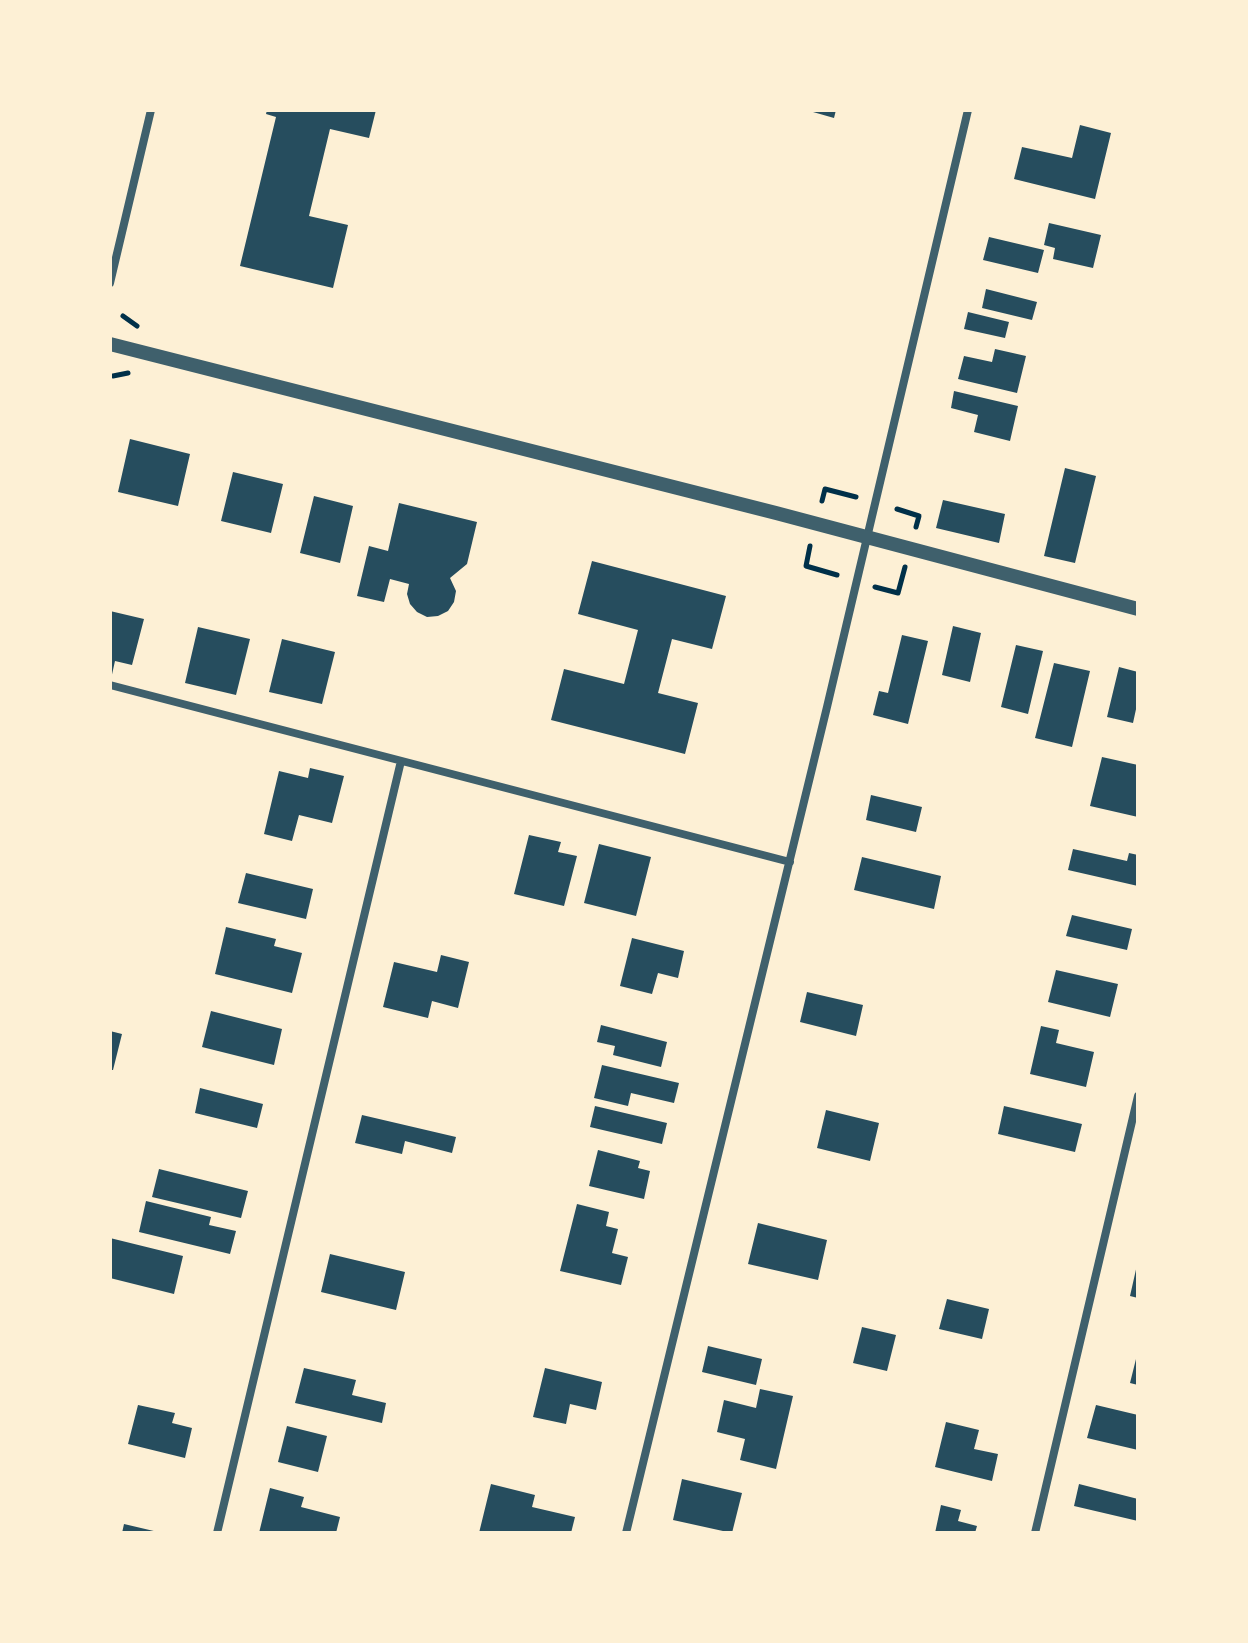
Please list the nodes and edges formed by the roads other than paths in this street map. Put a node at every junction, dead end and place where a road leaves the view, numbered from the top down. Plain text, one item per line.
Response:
1 (151, 110) edge
2 (968, 110) edge
3 (110, 283) edge
4 (110, 344) edge
5 (868, 539) junction
6 (1138, 609) edge
7 (110, 685) edge
8 (401, 761) junction
9 (790, 862) junction
10 (1138, 1096) edge
11 (217, 1533) edge
12 (626, 1533) edge
13 (1035, 1533) edge

1 - 3 street
2 - 5 street
4 - 5 street
5 - 6 street
5 - 9 street
7 - 8 street
8 - 9 street
8 - 11 street
9 - 12 street
10 - 13 street

